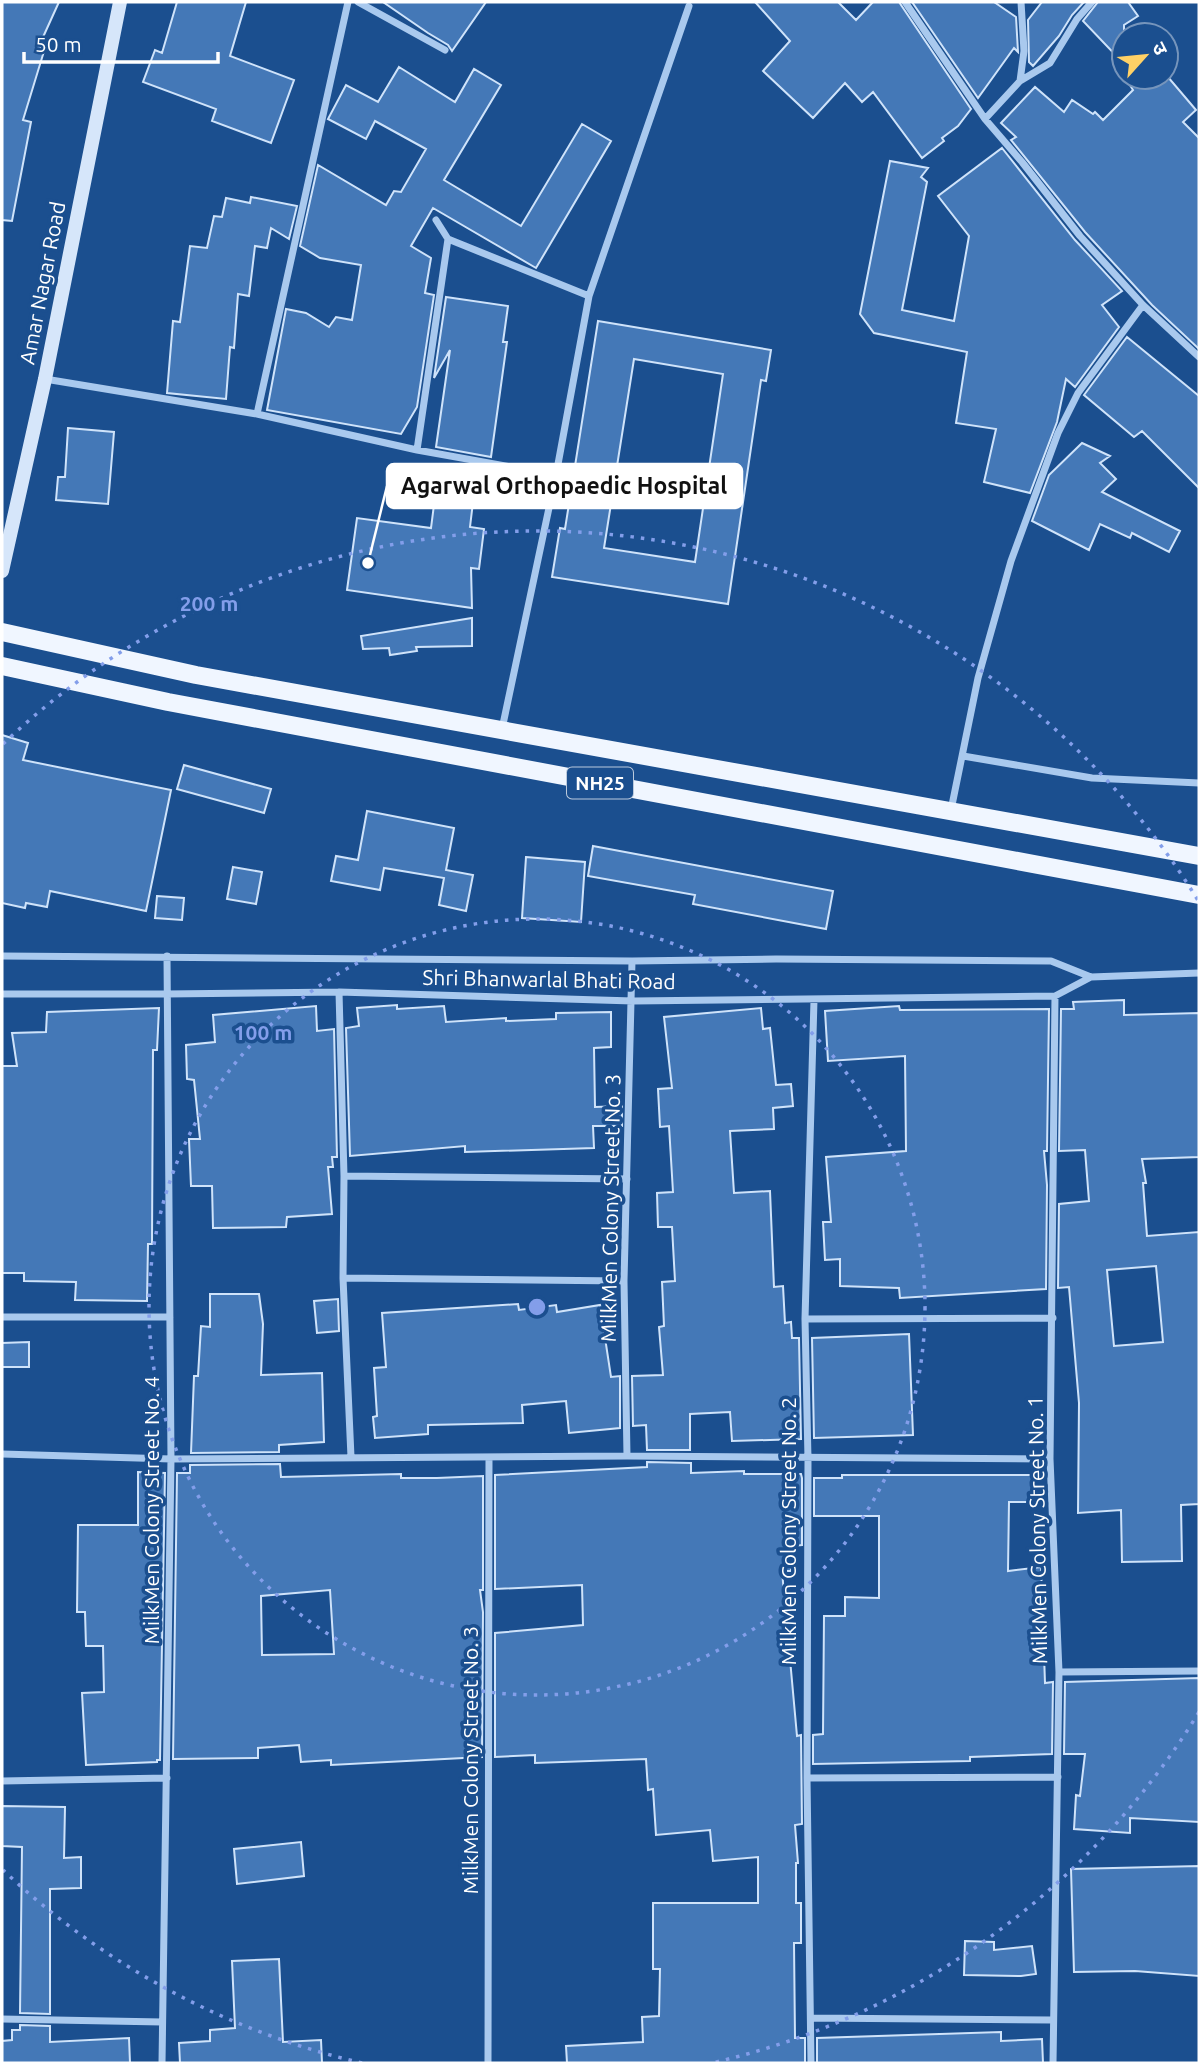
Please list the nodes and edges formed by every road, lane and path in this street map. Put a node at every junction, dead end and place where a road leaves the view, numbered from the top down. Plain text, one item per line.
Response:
1 (120, 2) edge
2 (348, 2) edge
3 (358, 2) edge
4 (905, 2) edge
5 (1021, 2) edge
6 (1092, 2) edge
7 (689, 6) dead end
8 (445, 50) dead end
9 (1020, 81) junction
10 (985, 119) junction
11 (436, 220) dead end
12 (448, 239) junction
13 (589, 296) junction
14 (1143, 305) junction
15 (1199, 357) edge
16 (45, 379) junction
17 (257, 414) junction
18 (417, 450) junction
19 (556, 475) junction
20 (2, 571) edge
21 (2, 632) edge
22 (2, 666) edge
23 (502, 729) junction
24 (963, 756) junction
25 (1199, 783) edge
26 (950, 810) junction
27 (1199, 856) edge
28 (1199, 895) edge
29 (2, 956) edge
30 (167, 956) junction
31 (632, 961) junction
32 (1199, 972) edge
33 (1091, 977) junction
34 (339, 992) junction
35 (2, 993) edge
36 (166, 994) junction
37 (1055, 996) junction
38 (814, 1000) junction
39 (633, 1001) junction
40 (344, 1176) junction
41 (627, 1179) junction
42 (343, 1278) junction
43 (624, 1281) junction
44 (2, 1317) edge
45 (170, 1317) junction
46 (1053, 1318) junction
47 (805, 1319) junction
48 (2, 1454) edge
49 (627, 1456) junction
50 (351, 1457) junction
51 (489, 1457) junction
52 (172, 1459) junction
53 (808, 1459) junction
54 (1051, 1459) junction
55 (1199, 1671) edge
56 (1059, 1672) junction
57 (1059, 1777) junction
58 (167, 1778) junction
59 (807, 1778) junction
60 (2, 1781) edge
61 (811, 2018) junction
62 (2, 2019) edge
63 (1052, 2020) junction
64 (162, 2022) junction
65 (162, 2063) edge
66 (488, 2063) edge
67 (811, 2063) edge
68 (1053, 2063) edge

1 - 16 street, Amar Nagar Road
2 - 17 street
3 - 8 street
4 - 10 street
5 - 9 street
6 - 9 street
7 - 13 street
9 - 10 street
10 - 14 street
11 - 12 street
12 - 13 street
12 - 18 street
13 - 19 street
14 - 15 street
14 - 24 street
16 - 17 street
16 - 20 street, Amar Nagar Road
17 - 18 street
18 - 19 street
19 - 23 street
21 - 23 main road, NH25
22 - 28 main road, NH25
23 - 26 main road, NH25
24 - 25 street
24 - 26 street
26 - 27 main road, NH25
29 - 30 street, Shri Bhanwarlal Bhati Road
30 - 31 street, Shri Bhanwarlal Bhati Road
30 - 36 street, MilkMen Colony Street No. 4
31 - 33 street, Shri Bhanwarlal Bhati Road
31 - 39 street, MilkMen Colony Street No. 3
32 - 33 street, Shri Bhanwarlal Bhati Road
33 - 37 street, Shri Bhanwarlal Bhati Road
34 - 36 street, Shri Bhanwarlal Bhati Road
34 - 39 street, Shri Bhanwarlal Bhati Road
34 - 40 street
35 - 36 street, Shri Bhanwarlal Bhati Road
36 - 45 street, MilkMen Colony Street No. 4
37 - 38 street, Shri Bhanwarlal Bhati Road
37 - 46 street, MilkMen Colony Street No. 1
38 - 39 street, Shri Bhanwarlal Bhati Road
38 - 47 street, MilkMen Colony Street No. 2
39 - 41 street, MilkMen Colony Street No. 3
40 - 41 street
40 - 42 street
41 - 43 street, MilkMen Colony Street No. 3
42 - 43 street
42 - 50 street
43 - 49 street, MilkMen Colony Street No. 3
44 - 45 street
45 - 52 street, MilkMen Colony Street No. 4
46 - 47 street
46 - 54 street, MilkMen Colony Street No. 1
47 - 53 street, MilkMen Colony Street No. 2
48 - 52 street
49 - 51 street
49 - 53 street
50 - 51 street
50 - 52 street
51 - 66 street, MilkMen Colony Street No. 3
52 - 58 street, MilkMen Colony Street No. 4
53 - 54 street
53 - 59 street, MilkMen Colony Street No. 2
54 - 56 street, MilkMen Colony Street No. 1
55 - 56 street
56 - 57 street, MilkMen Colony Street No. 1
57 - 59 street
57 - 63 street, MilkMen Colony Street No. 1
58 - 60 street
58 - 64 street, MilkMen Colony Street No. 4
59 - 61 street, MilkMen Colony Street No. 2
61 - 63 street
61 - 67 street, MilkMen Colony Street No. 2
62 - 64 street
63 - 68 street, MilkMen Colony Street No. 1
64 - 65 street, MilkMen Colony Street No. 4

